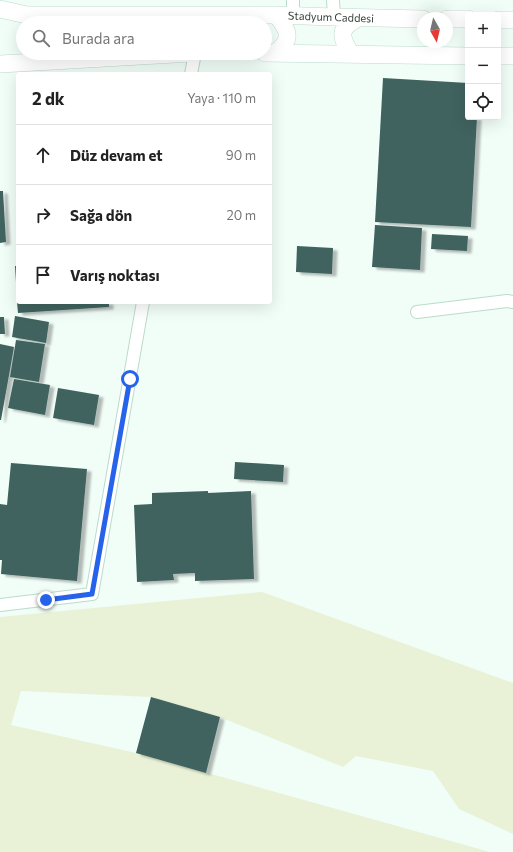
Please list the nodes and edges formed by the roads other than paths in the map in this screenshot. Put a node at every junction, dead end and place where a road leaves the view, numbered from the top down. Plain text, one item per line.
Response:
1 (333, 0) edge
2 (0, 9) edge
3 (287, 10) edge
4 (334, 18) junction
5 (358, 18) junction
6 (417, 19) edge
7 (453, 19) edge
8 (465, 19) edge
9 (501, 20) edge
10 (513, 20) edge
11 (272, 52) edge
12 (272, 53) edge
13 (351, 54) junction
14 (465, 56) edge
15 (501, 56) edge
16 (513, 56) edge
17 (70, 60) edge
18 (194, 60) edge
19 (0, 64) edge
20 (191, 72) edge
21 (513, 302) edge
22 (143, 304) edge
23 (417, 312) dead end
24 (0, 605) edge

1 - 4 street
2 - 3 main road, Stadyum Caddesi
3 - 4 main road, Stadyum Caddesi
3 - 11 main road
4 - 5 main road, Stadyum Caddesi
5 - 6 main road, Stadyum Caddesi
5 - 13 main road
7 - 8 main road
9 - 10 main road
12 - 13 main road
13 - 14 main road
15 - 16 main road
17 - 19 main road
18 - 20 street
21 - 23 street
22 - 24 street

